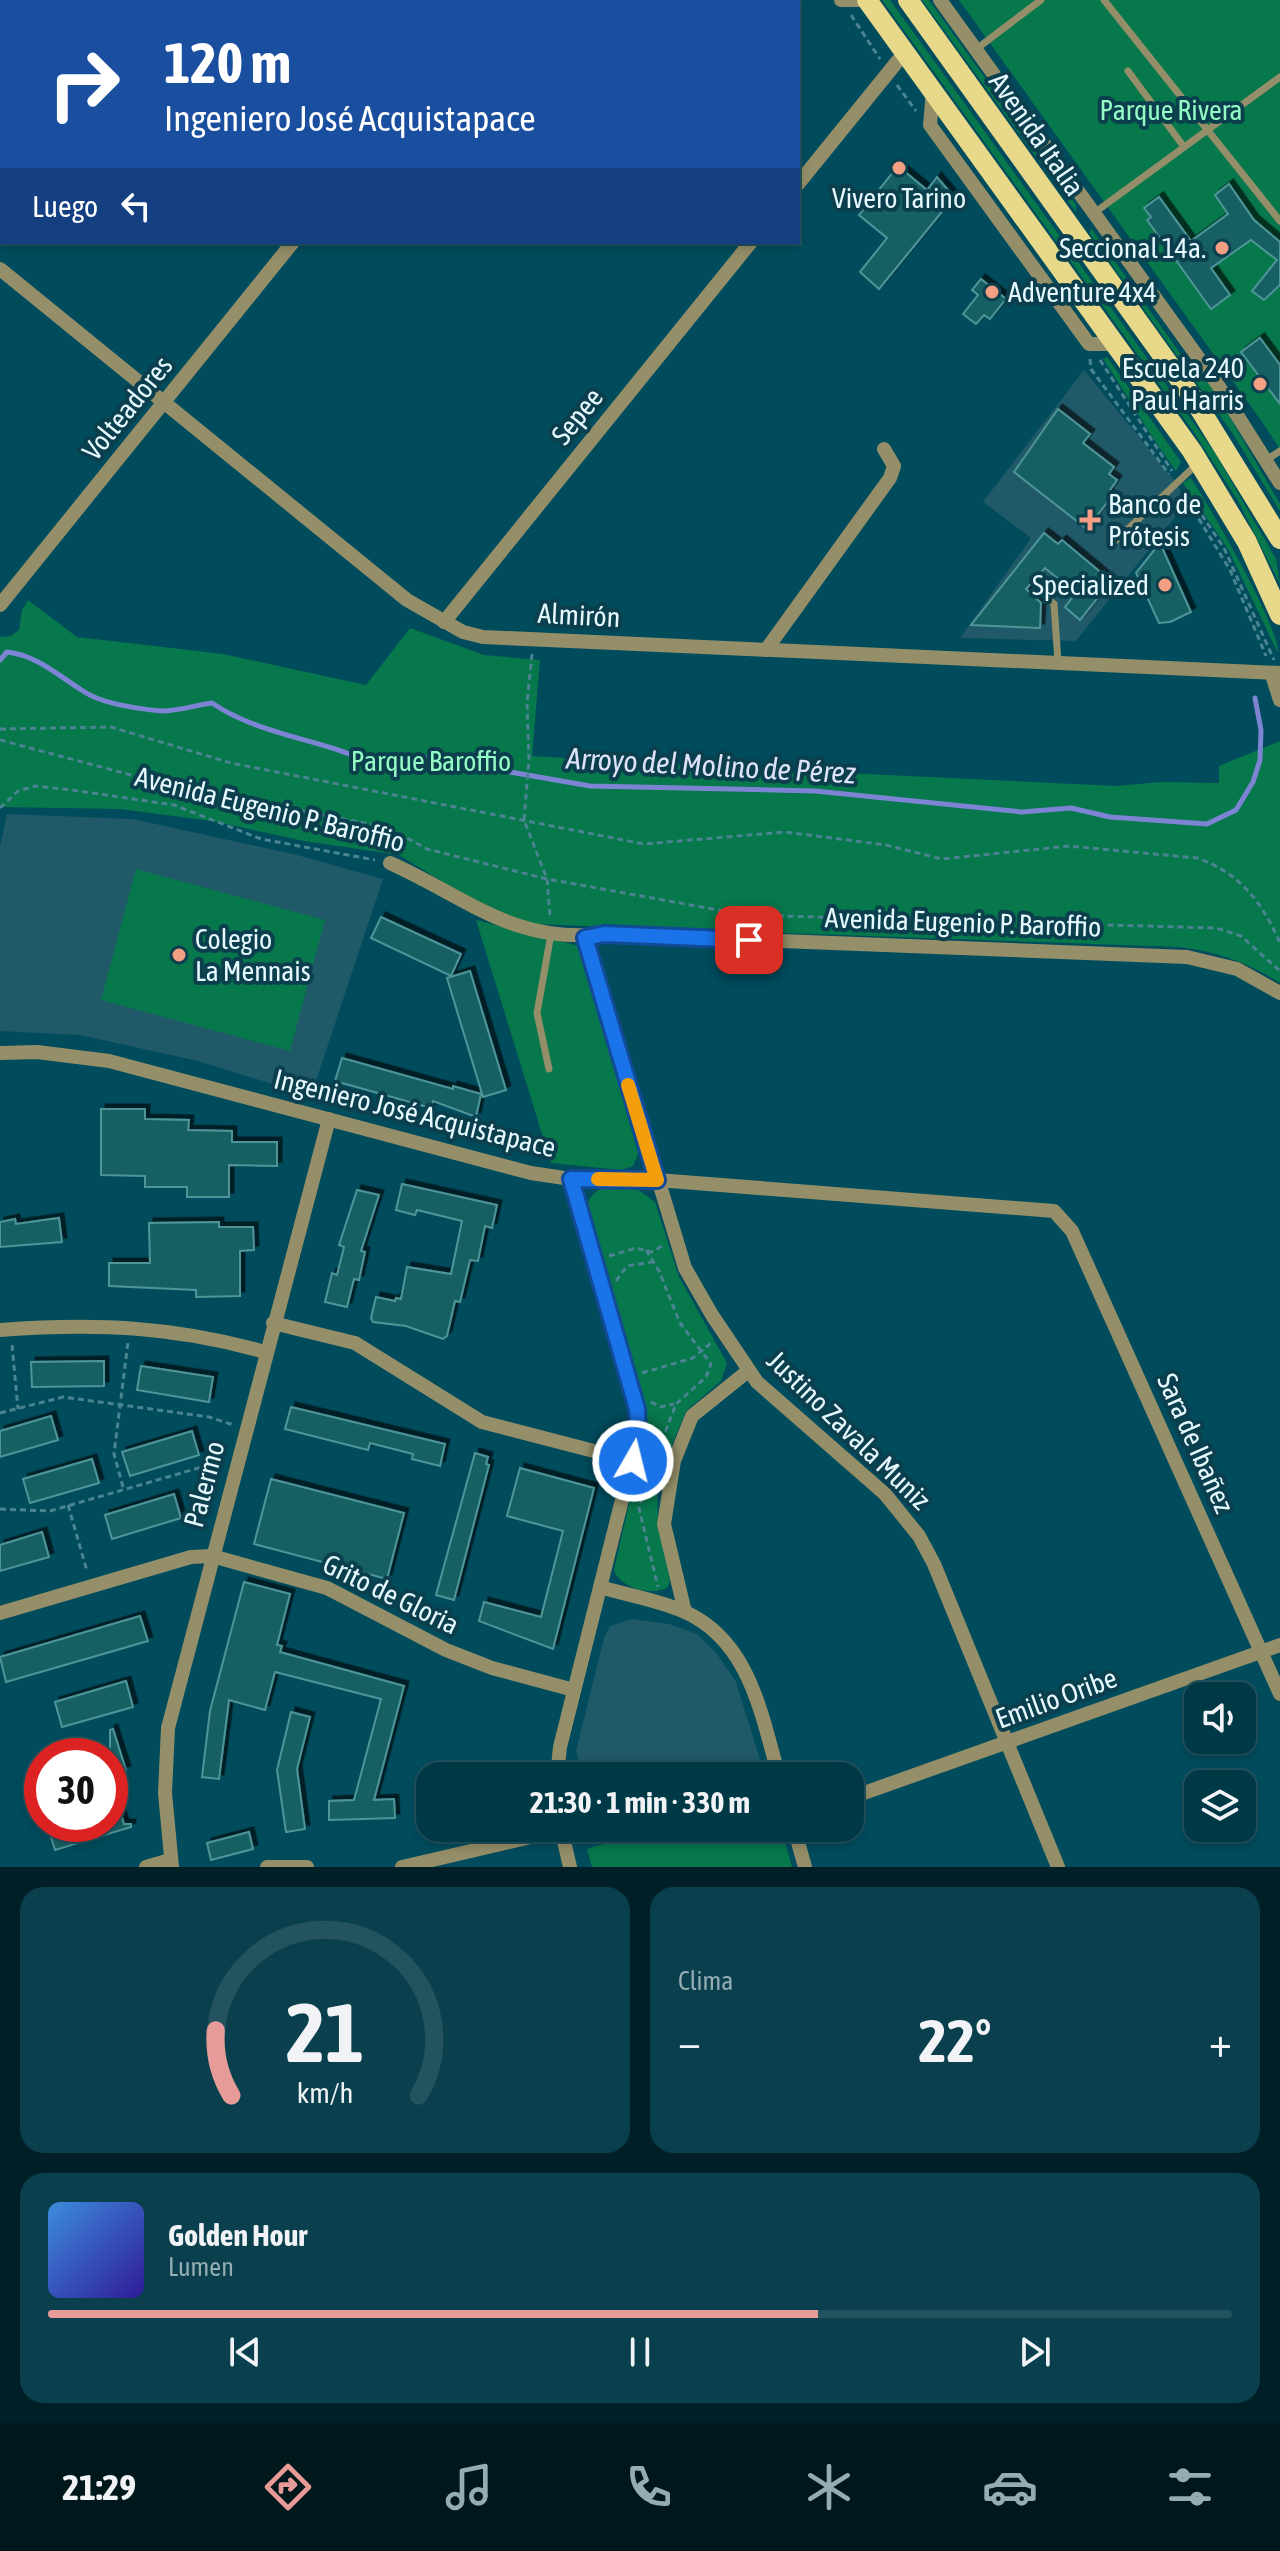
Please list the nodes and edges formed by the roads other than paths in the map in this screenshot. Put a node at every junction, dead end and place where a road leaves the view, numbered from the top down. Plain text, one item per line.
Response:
1 (841, 0) edge
2 (867, 0) edge
3 (908, 0) edge
4 (940, 0) edge
5 (1041, 0) edge
6 (1104, 0) edge
7 (975, 50) junction
8 (905, 52) junction
9 (1128, 71) dead end
10 (1280, 77) edge
11 (933, 91) junction
12 (1207, 129) junction
13 (1184, 147) junction
14 (800, 182) edge
15 (1094, 213) junction
16 (1280, 221) edge
17 (1071, 231) junction
18 (291, 244) edge
19 (749, 244) edge
20 (0, 269) edge
21 (1116, 344) junction
22 (166, 402) junction
23 (884, 449) dead end
24 (1280, 451) edge
25 (1266, 460) junction
26 (1199, 462) junction
27 (1280, 483) edge
28 (1280, 539) edge
29 (1112, 544) dead end
30 (1042, 594) dead end
31 (0, 605) edge
32 (1280, 615) edge
33 (444, 622) junction
34 (766, 650) junction
35 (1058, 665) junction
36 (1276, 674) edge
37 (1280, 700) edge
38 (390, 863) road end
39 (551, 934) junction
40 (585, 938) junction
41 (1280, 993) edge
42 (0, 1053) edge
43 (549, 1069) dead end
44 (329, 1119) junction
45 (571, 1179) junction
46 (657, 1180) junction
47 (1061, 1215) joint
48 (273, 1323) junction
49 (5, 1329) edge
50 (265, 1352) junction
51 (748, 1371) junction
52 (633, 1461) junction
53 (671, 1471) junction
54 (212, 1556) junction
55 (600, 1587) junction
56 (685, 1612) junction
57 (0, 1613) edge
58 (1280, 1645) edge
59 (1261, 1652) junction
60 (574, 1690) junction
61 (1280, 1694) edge
62 (1008, 1742) junction
63 (560, 1762) edge
64 (775, 1762) edge
65 (864, 1793) edge
66 (507, 1842) edge
67 (564, 1842) edge
68 (798, 1842) edge
69 (171, 1864) edge
70 (146, 1867) edge
71 (267, 1867) edge
72 (307, 1867) edge
73 (402, 1867) edge
74 (570, 1867) edge
75 (805, 1867) edge
76 (1058, 1867) edge

1 - 2 street, Avenida Italia
2 - 8 main road, Avenida Italia
3 - 17 main road, Avenida Italia
4 - 7 street, Avenida Italia
5 - 7 lane
6 - 12 lane
7 - 15 street, Avenida Italia
8 - 11 main road, Avenida Italia
8 - 14 street
9 - 13 lane
10 - 12 lane
11 - 21 main road, Avenida Italia
11 - 21 street
12 - 13 lane
12 - 16 lane
13 - 15 lane
15 - 17 street
15 - 25 street, Avenida Italia
17 - 28 main road, Avenida Italia
18 - 22 street, Volteadores
19 - 33 street, Sepee
20 - 22 street, Almirón
21 - 26 main road, Avenida Italia
22 - 31 street, Volteadores
22 - 33 street, Almirón
23 - 34 street
24 - 25 lane
25 - 27 street, Avenida Italia
26 - 29 lane
26 - 32 main road, Avenida Italia
30 - 35 lane
33 - 34 street, Almirón
34 - 35 street, Almirón
35 - 36 street, Almirón
36 - 37 street
38 - 39 street, Avenida Eugenio P. Baroffio
39 - 40 street, Avenida Eugenio P. Baroffio
39 - 43 lane
40 - 41 street, Avenida Eugenio P. Baroffio
40 - 46 street, Justino Zavala Muniz
42 - 44 street, Ingeniero José Acquistapace
44 - 45 street, Ingeniero José Acquistapace
44 - 48 street, Palermo
45 - 46 street, Ingeniero José Acquistapace
45 - 52 street
46 - 47 street, Ingeniero José Acquistapace
46 - 51 street, Justino Zavala Muniz
47 - 59 street, Sara de Ibañez
48 - 50 street, Palermo
48 - 52 street
49 - 50 street
50 - 54 street, Palermo
51 - 53 street
51 - 62 street, Justino Zavala Muniz
52 - 53 street
52 - 55 street
53 - 56 street
54 - 57 street, Grito de Gloria
54 - 60 street, Grito de Gloria
54 - 69 street, Palermo
55 - 56 street
55 - 60 street
56 - 64 street
58 - 59 street, Emilio Oribe
59 - 61 street, Sara de Ibañez
59 - 62 street, Emilio Oribe
60 - 63 street
62 - 65 street, Emilio Oribe
62 - 76 street, Justino Zavala Muniz
66 - 73 street
67 - 74 street
68 - 75 street
69 - 70 street
71 - 72 street

